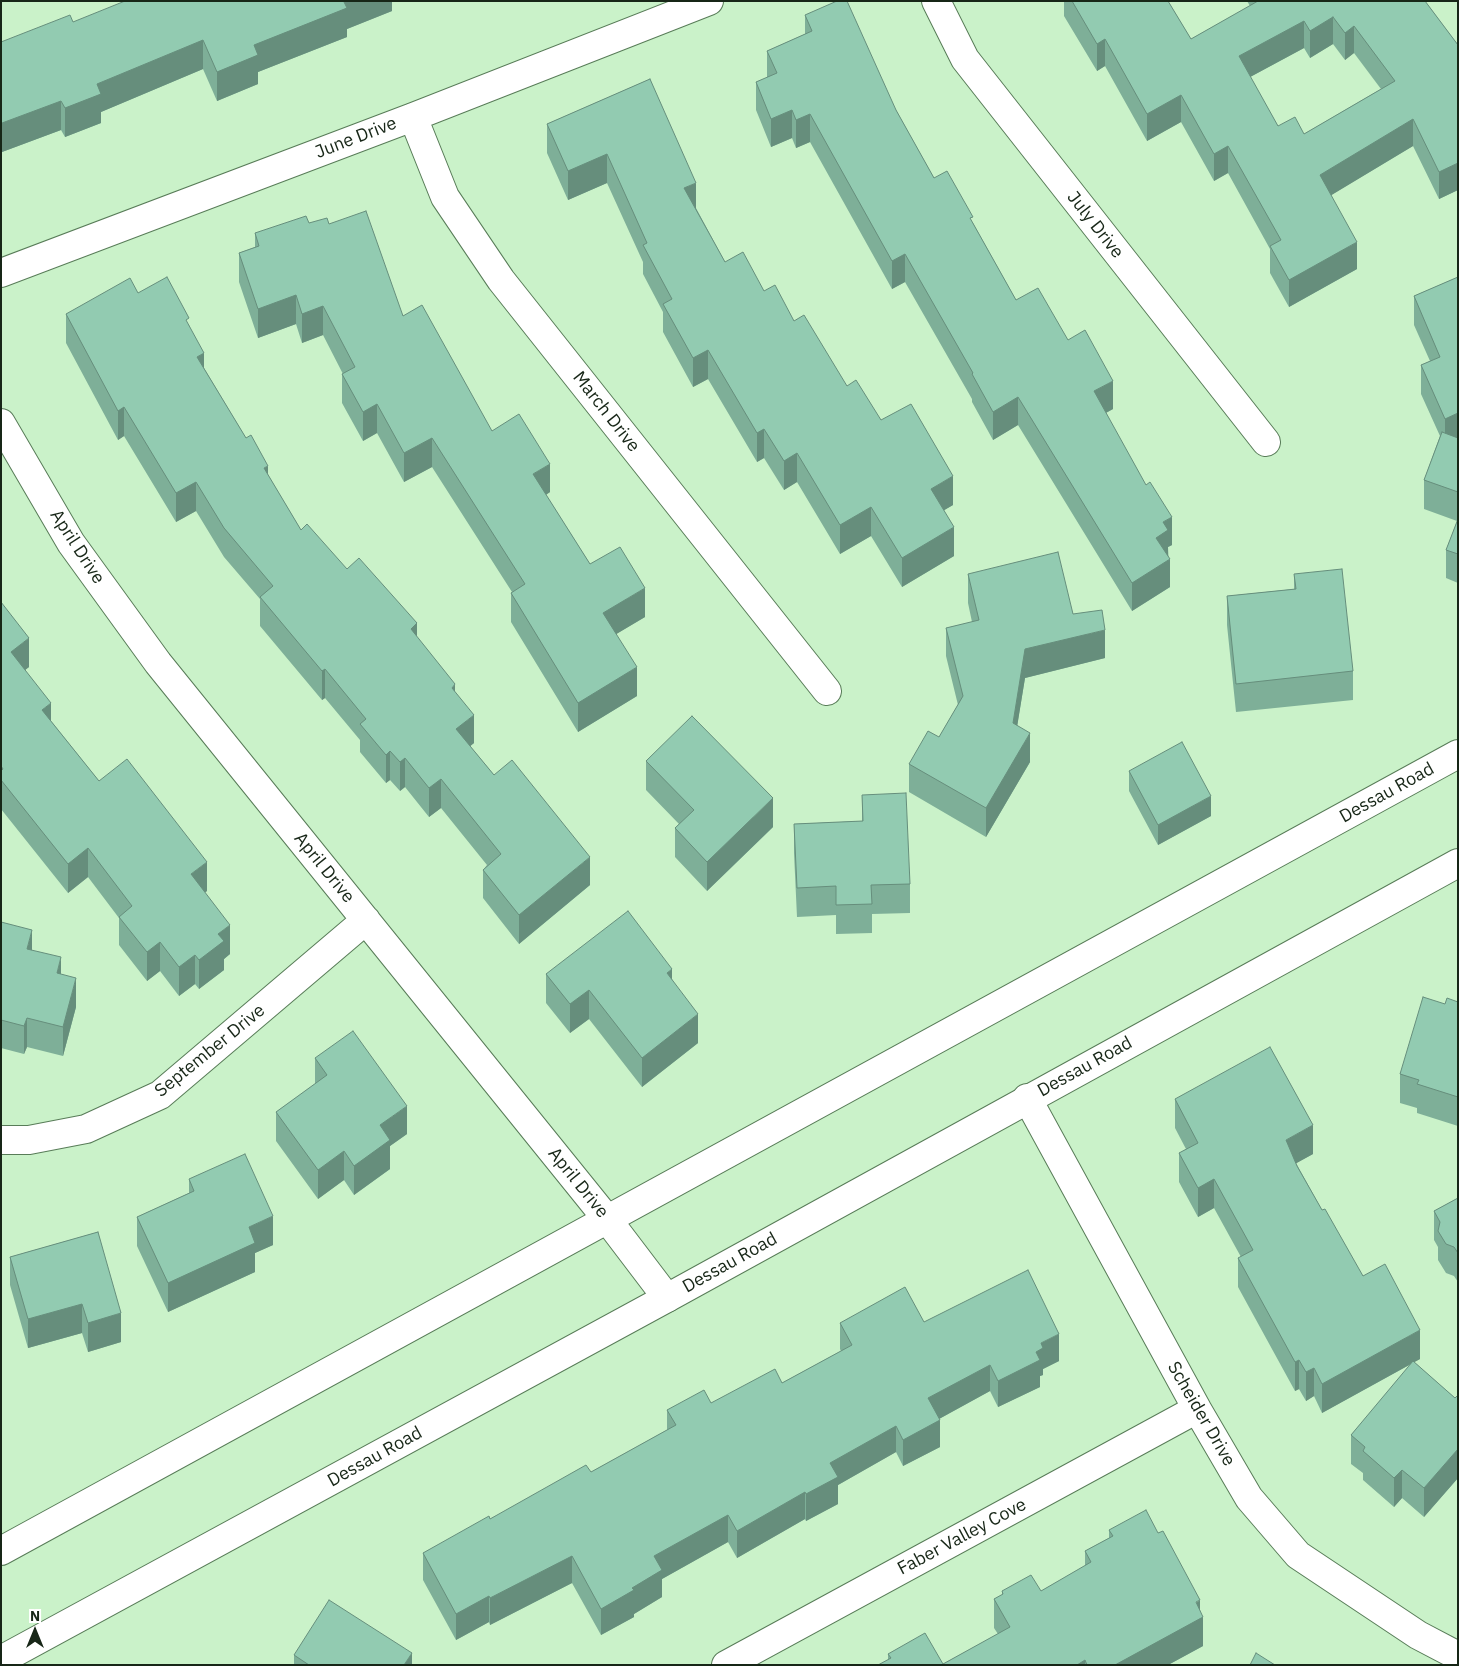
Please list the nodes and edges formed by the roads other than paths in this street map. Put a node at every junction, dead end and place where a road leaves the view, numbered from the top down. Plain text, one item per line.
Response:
1 (709, 1) edge
2 (936, 1) edge
3 (413, 117) junction
4 (1, 273) edge
5 (1, 423) edge
6 (1266, 442) dead end
7 (827, 690) dead end
8 (1458, 754) edge
9 (1458, 863) edge
10 (366, 920) junction
11 (1028, 1098) junction
12 (1, 1140) edge
13 (607, 1219) junction
14 (667, 1298) junction
15 (1197, 1409) junction
16 (1, 1551) edge
17 (1458, 1656) edge
18 (1, 1660) edge
19 (726, 1665) edge

1 - 3 street, June Drive
2 - 6 street, July Drive
3 - 4 street, June Drive
3 - 7 street, March Drive
5 - 10 street, April Drive
8 - 13 street, Dessau Road
9 - 11 street, Dessau Road
10 - 12 street, September Drive
10 - 13 street, April Drive
11 - 14 street, Dessau Road
11 - 15 street, Scheider Drive
13 - 14 street, April Drive
13 - 16 street, Dessau Road
14 - 18 street, Dessau Road
15 - 17 street, Scheider Drive
15 - 19 street, Faber Valley Cove

